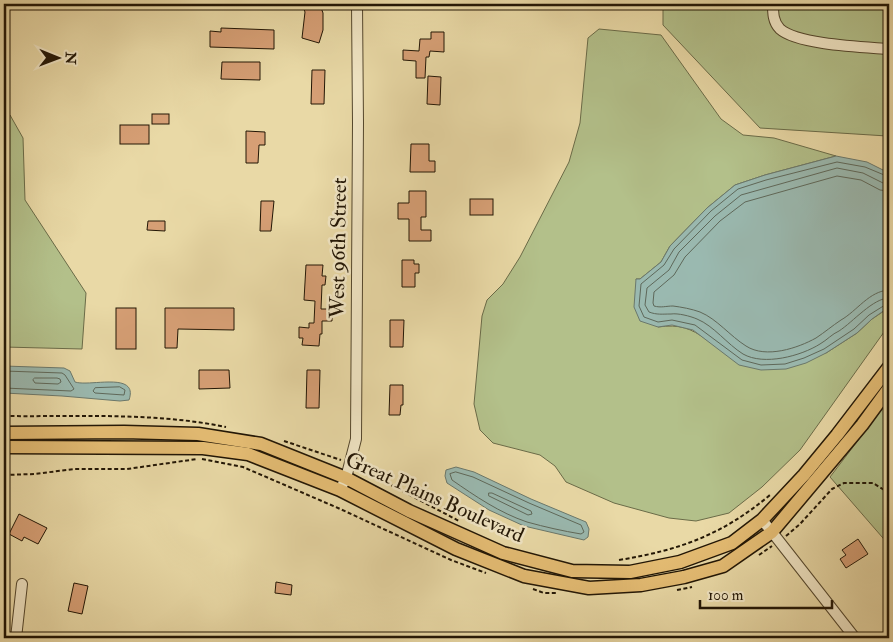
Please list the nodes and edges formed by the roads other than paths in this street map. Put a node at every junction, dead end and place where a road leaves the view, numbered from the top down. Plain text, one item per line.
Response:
1 (357, 4) edge
2 (773, 4) edge
3 (889, 49) edge
4 (887, 362) edge
5 (889, 388) edge
6 (4, 433) edge
7 (4, 447) edge
8 (346, 478) junction
9 (340, 490) junction
10 (762, 520) junction
11 (772, 532) junction
12 (22, 584) dead end
13 (16, 638) edge
14 (855, 638) edge

1 - 8 street, West 96th Street
2 - 3 street
4 - 10 main road, Great Plains Boulevard
5 - 11 main road, Great Plains Boulevard
6 - 8 main road, Great Plains Boulevard
7 - 9 main road, Great Plains Boulevard
8 - 9 street, West 96th Street
8 - 10 main road, Great Plains Boulevard
9 - 11 main road, Great Plains Boulevard
10 - 11 street
11 - 14 street
12 - 13 street

